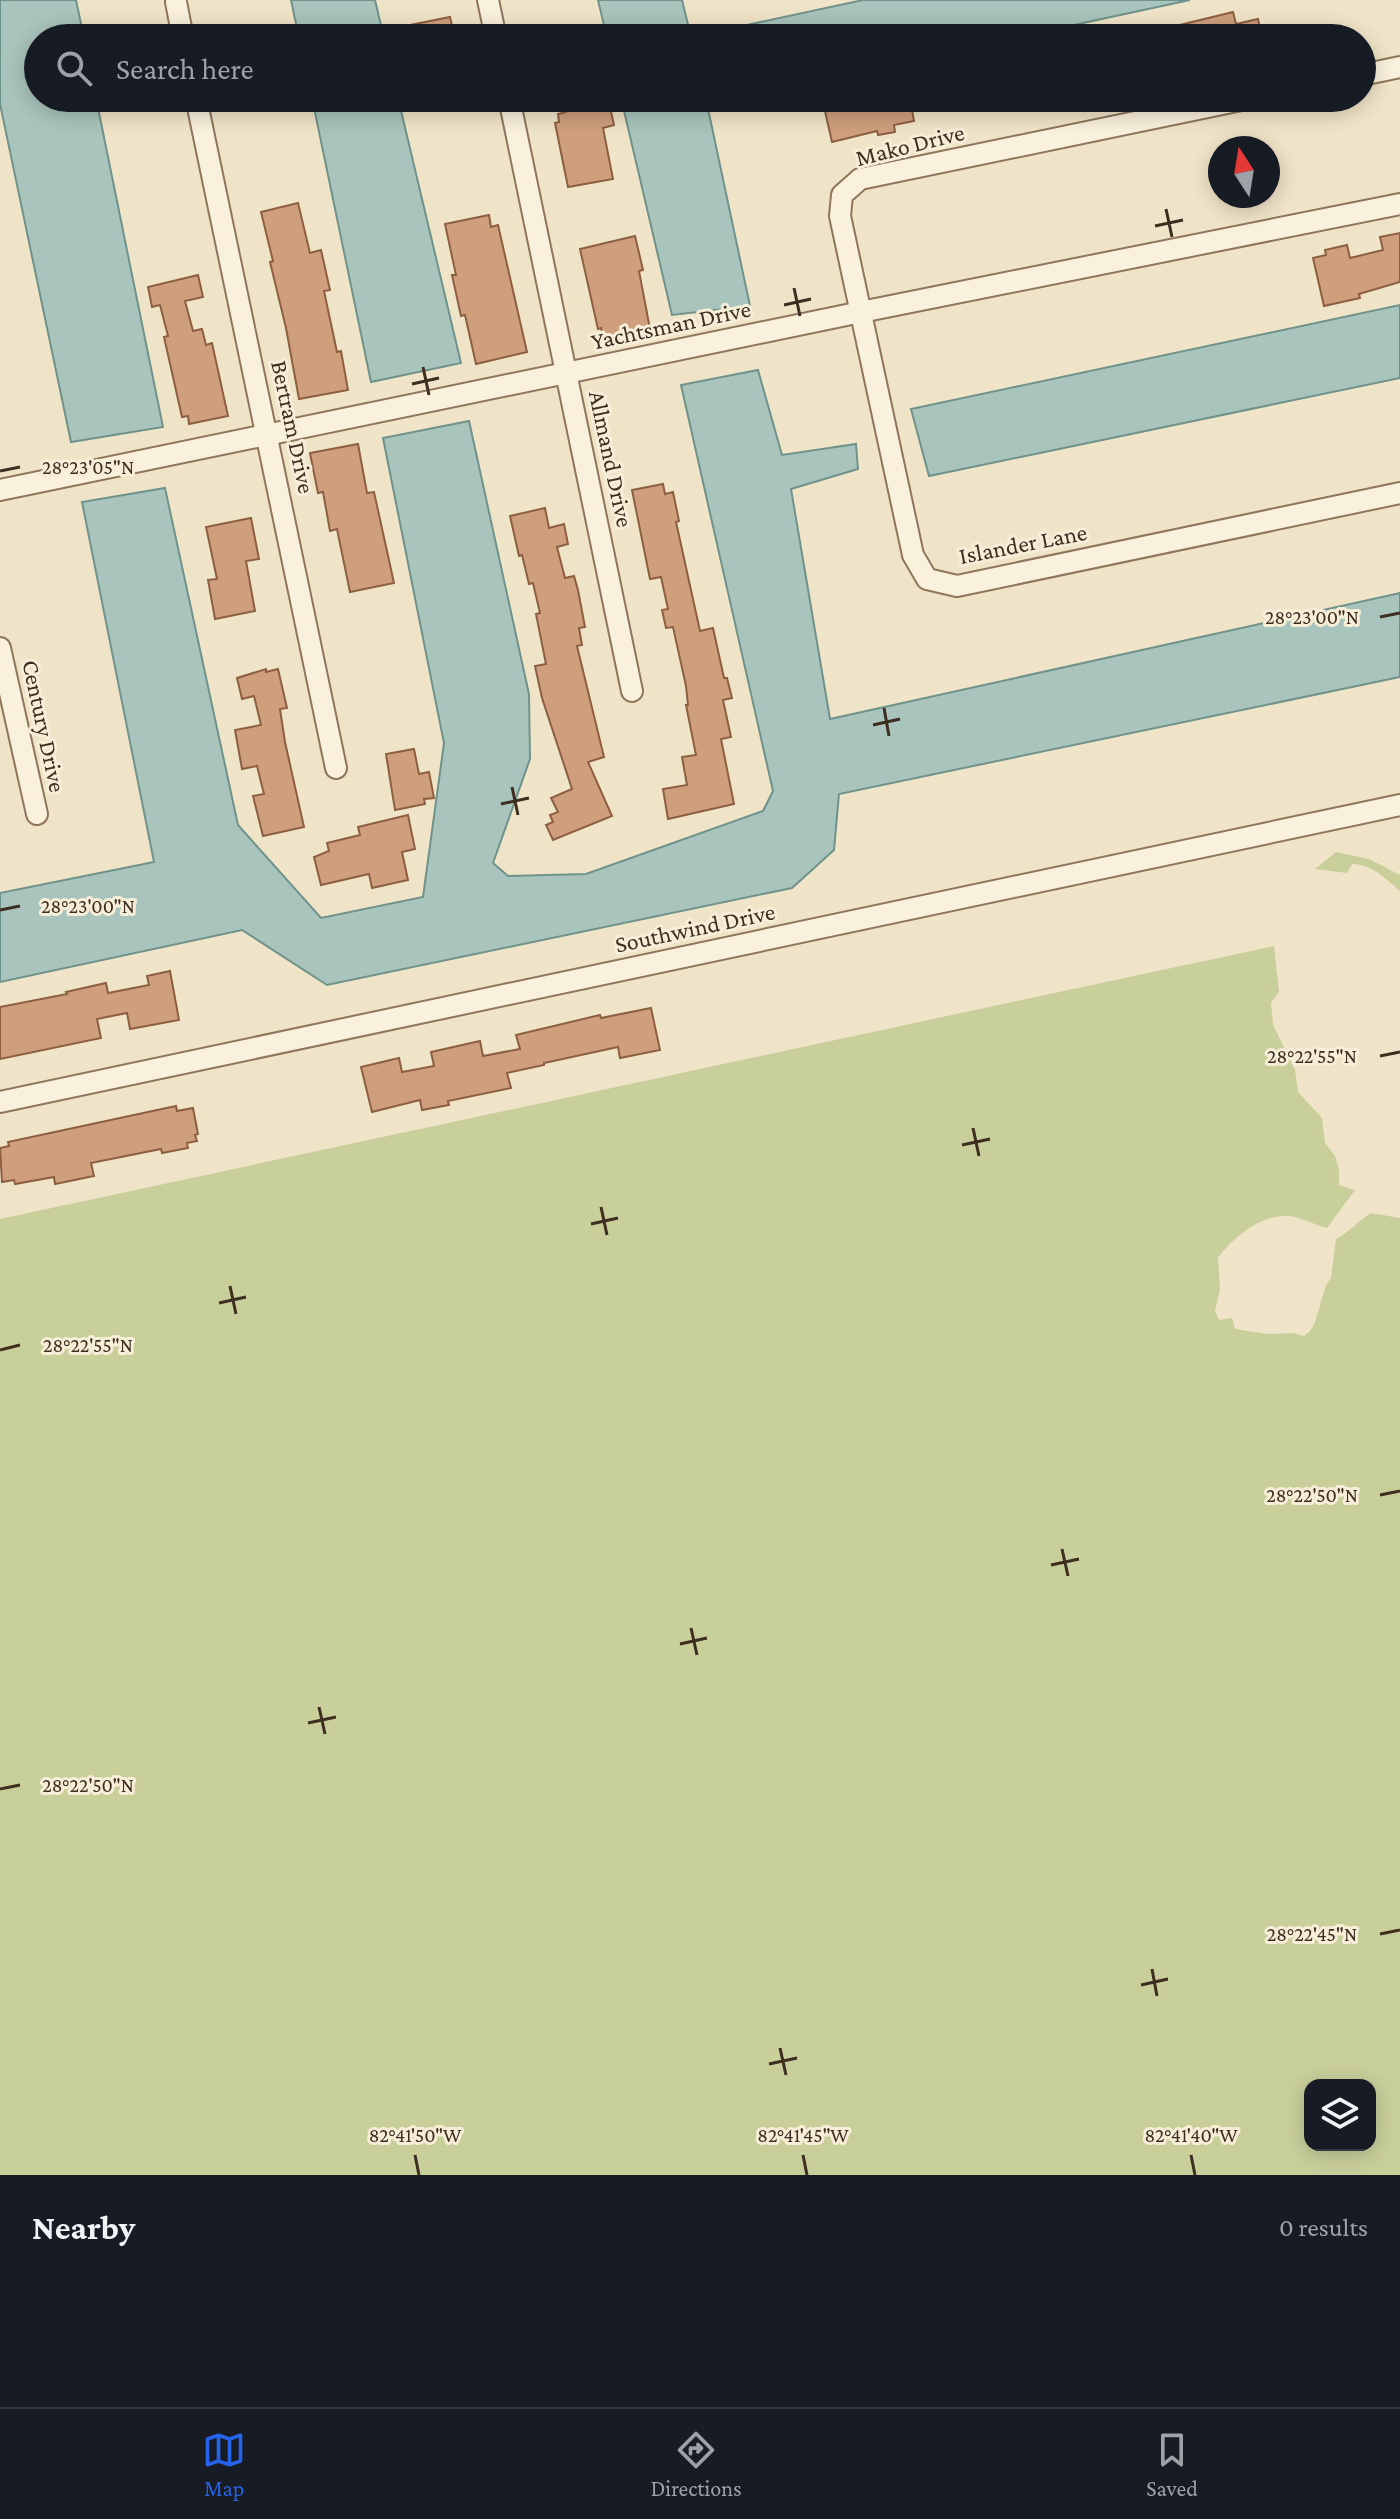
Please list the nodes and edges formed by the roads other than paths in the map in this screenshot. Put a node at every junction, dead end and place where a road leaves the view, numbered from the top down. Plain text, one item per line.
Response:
1 (488, 0) edge
2 (176, 2) dead end
3 (180, 24) edge
4 (493, 24) edge
5 (1400, 67) edge
6 (1376, 72) edge
7 (199, 112) edge
8 (512, 112) edge
9 (1183, 112) edge
10 (1400, 204) edge
11 (861, 312) junction
12 (567, 374) junction
13 (268, 434) junction
14 (0, 490) edge
15 (1400, 493) edge
16 (0, 648) edge
17 (632, 691) dead end
18 (336, 768) dead end
19 (1400, 805) edge
20 (37, 814) dead end
21 (0, 1102) edge

1 - 4 street
2 - 3 street
5 - 6 street
7 - 13 street, Bertram Drive
8 - 12 street, Allmand Drive
9 - 11 street, Mako Drive
10 - 11 street, Yachtsman Drive
11 - 12 street, Yachtsman Drive
11 - 15 street, Islander Lane
12 - 13 street, Yachtsman Drive
12 - 17 street, Allmand Drive
13 - 14 street, Yachtsman Drive
13 - 18 street, Bertram Drive
16 - 20 street, Century Drive
19 - 21 street, Southwind Drive

